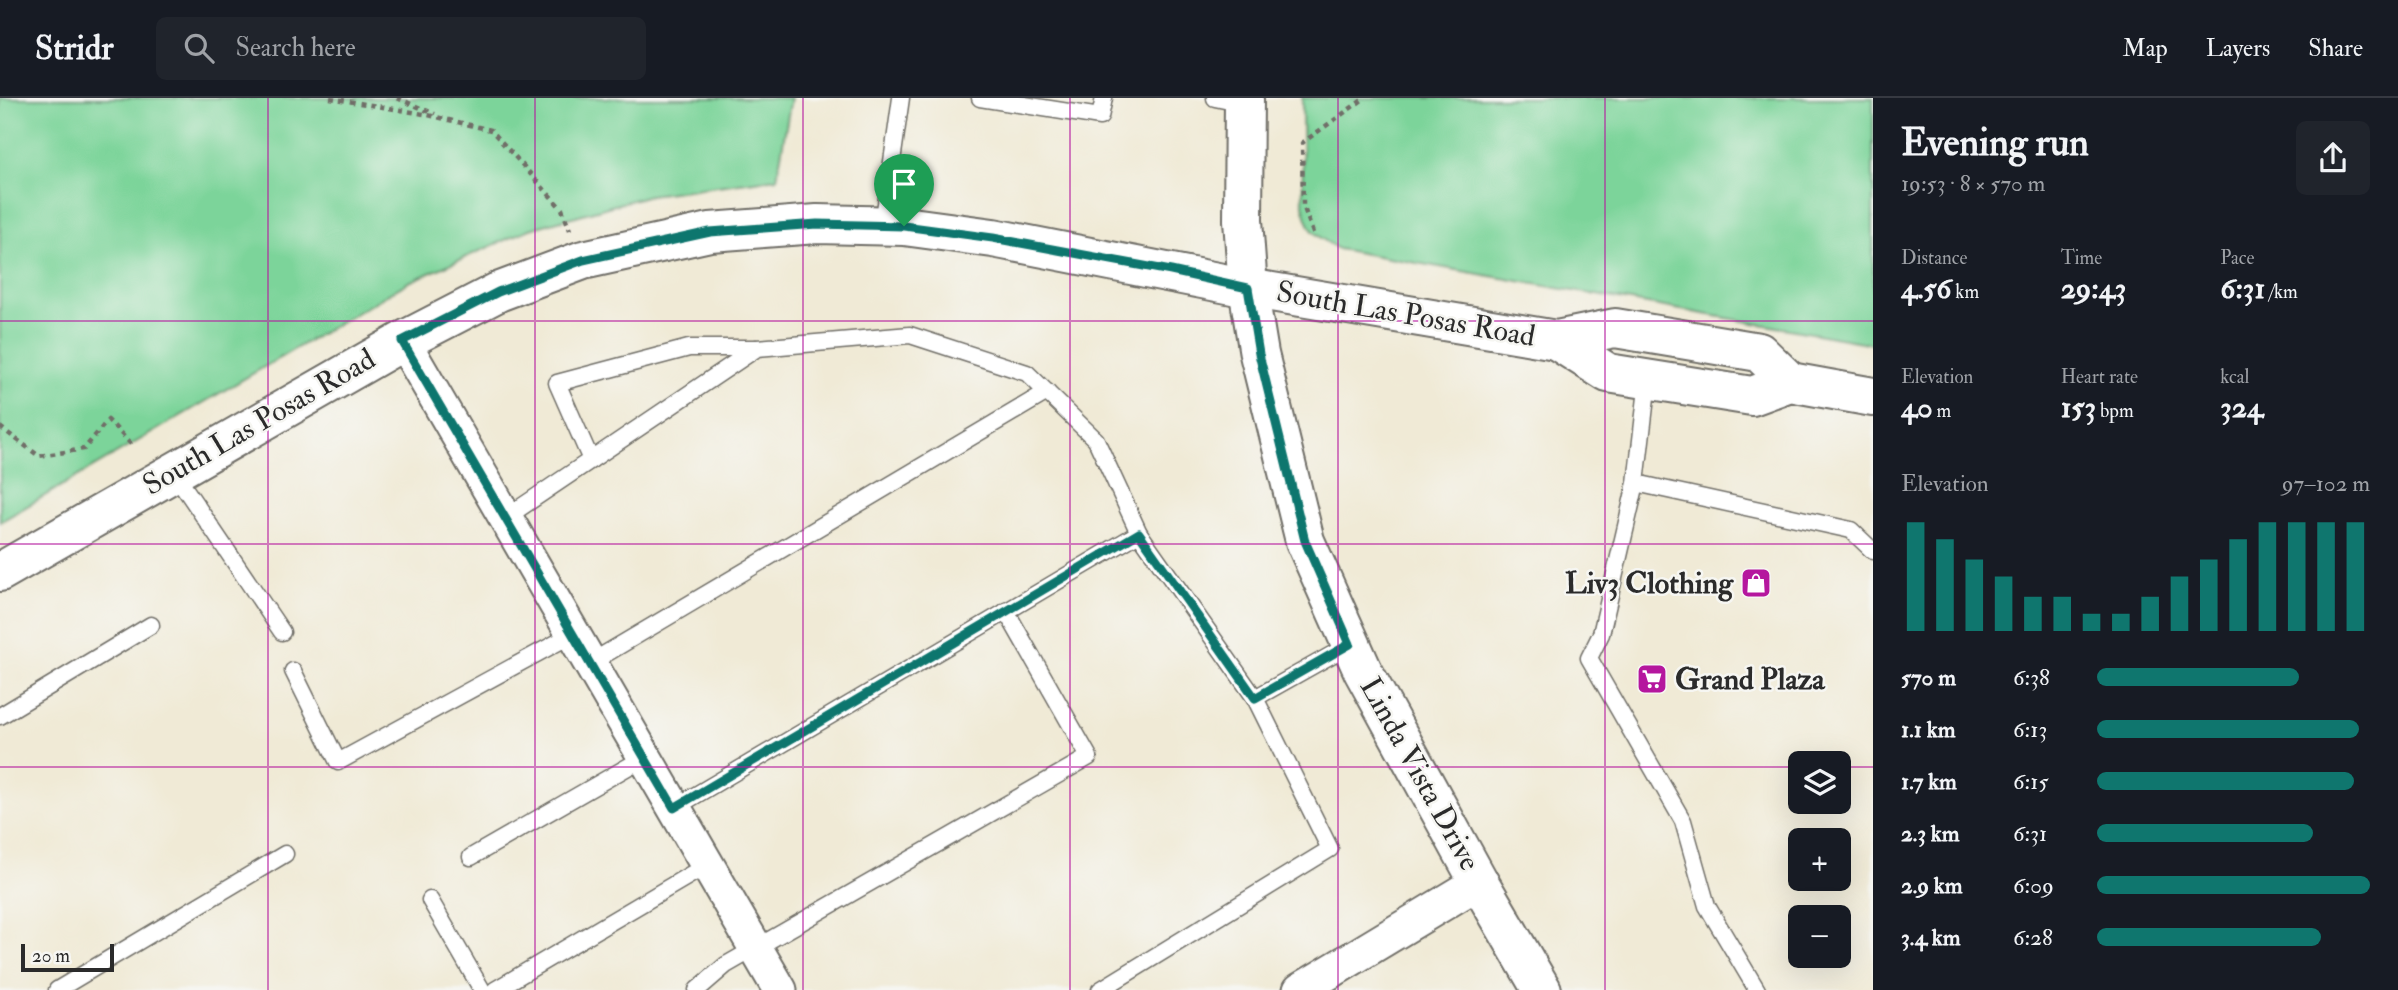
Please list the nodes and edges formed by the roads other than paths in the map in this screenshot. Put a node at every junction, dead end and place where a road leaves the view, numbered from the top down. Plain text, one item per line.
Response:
1 (901, 98) edge
2 (980, 98) edge
3 (1104, 98) edge
4 (1235, 100) edge
5 (883, 225) junction
6 (1248, 288) junction
7 (1556, 340) junction
8 (402, 341) junction
9 (757, 348) junction
10 (1648, 380) junction
11 (1790, 382) junction
12 (1047, 392) junction
13 (1873, 397) edge
14 (591, 460) junction
15 (173, 471) junction
16 (1636, 483) junction
17 (505, 518) junction
18 (1139, 533) junction
19 (1873, 551) edge
20 (0, 572) edge
21 (1006, 611) junction
22 (151, 625) dead end
23 (282, 632) dead end
24 (573, 634) junction
25 (1350, 644) junction
26 (590, 663) junction
27 (293, 671) dead end
28 (1255, 698) junction
29 (0, 716) edge
30 (645, 757) junction
31 (674, 808) junction
32 (285, 855) dead end
33 (471, 857) dead end
34 (708, 865) junction
35 (1479, 883) junction
36 (430, 900) dead end
37 (756, 948) junction
38 (57, 990) edge
39 (482, 990) edge
40 (495, 990) edge
41 (697, 990) edge
42 (780, 990) edge
43 (1100, 990) edge
44 (1300, 990) edge
45 (1542, 990) edge
46 (1757, 990) edge

1 - 5 lane
2 - 3 lane
4 - 6 main road, Linda Vista Drive
5 - 6 main road, South Las Posas Road
5 - 8 main road, South Las Posas Road
6 - 7 main road, South Las Posas Road
6 - 25 main road, Linda Vista Drive
7 - 10 main road, South Las Posas Road
7 - 11 main road, South Las Posas Road
8 - 15 main road, South Las Posas Road
8 - 17 street
9 - 12 lane
9 - 14 lane
9 - 14 lane
10 - 11 main road, South Las Posas Road
10 - 16 lane
11 - 13 main road
12 - 18 lane
12 - 26 lane
14 - 17 lane
15 - 20 main road, South Las Posas Road
15 - 23 lane
16 - 19 lane
16 - 46 lane
17 - 24 street
18 - 21 lane
18 - 28 lane
21 - 31 lane
21 - 37 lane
22 - 29 lane
24 - 26 street
24 - 27 lane
25 - 28 lane
25 - 35 main road, Linda Vista Drive
26 - 30 street
28 - 43 lane
30 - 31 street
30 - 33 lane
31 - 34 street
32 - 38 lane
34 - 37 street
34 - 40 lane
35 - 44 street
35 - 45 main road, Linda Vista Drive
36 - 39 lane
37 - 41 lane
37 - 42 street

